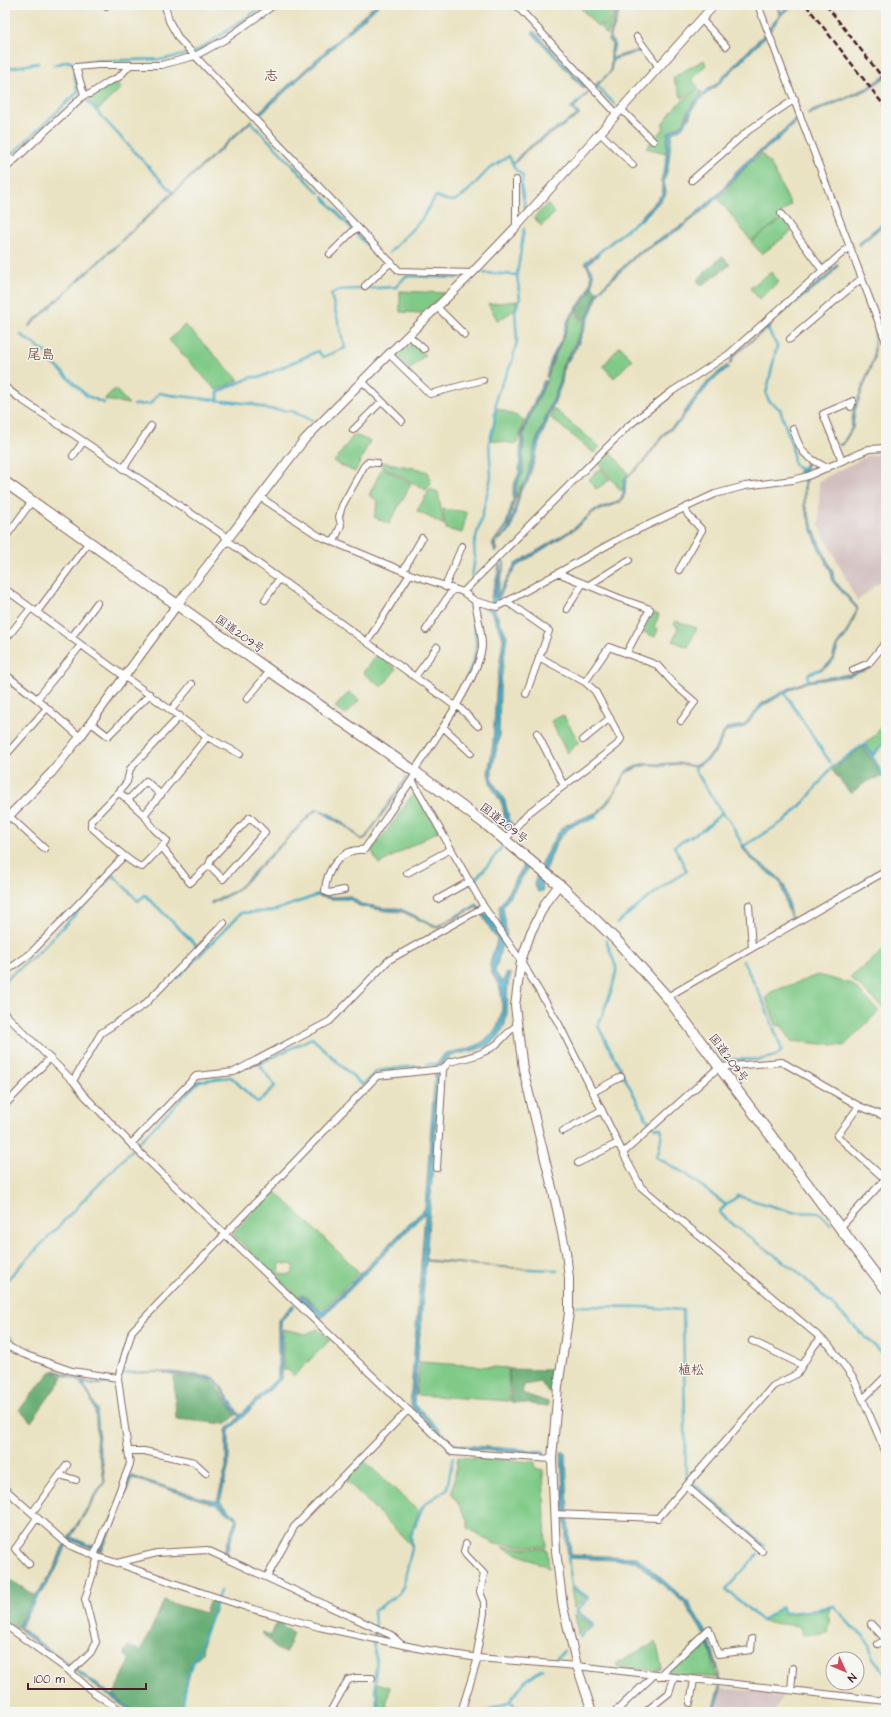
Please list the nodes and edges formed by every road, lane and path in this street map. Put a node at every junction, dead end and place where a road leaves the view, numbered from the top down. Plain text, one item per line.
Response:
1 (165, 5) edge
2 (274, 5) edge
3 (516, 5) edge
4 (714, 5) edge
5 (758, 5) edge
6 (701, 19) junction
7 (637, 37) dead end
8 (726, 46) dead end
9 (195, 56) junction
10 (130, 65) junction
11 (659, 67) junction
12 (84, 96) junction
13 (795, 99) junction
14 (619, 111) junction
15 (600, 133) junction
16 (653, 141) dead end
17 (5, 153) edge
18 (13, 161) junction
19 (633, 165) dead end
20 (5, 169) edge
21 (516, 180) dead end
22 (692, 180) dead end
23 (781, 214) dead end
24 (357, 227) junction
25 (516, 227) junction
26 (850, 246) junction
27 (330, 254) dead end
28 (391, 262) junction
29 (823, 271) junction
30 (472, 273) junction
31 (862, 278) junction
32 (365, 286) dead end
33 (437, 307) junction
34 (408, 335) junction
35 (465, 336) dead end
36 (790, 339) dead end
37 (886, 342) edge
38 (424, 349) dead end
39 (388, 354) junction
40 (362, 380) junction
41 (483, 380) dead end
42 (5, 387) edge
43 (382, 400) junction
44 (851, 407) dead end
45 (402, 421) dead end
46 (151, 426) dead end
47 (353, 430) dead end
48 (793, 430) dead end
49 (83, 442) junction
50 (886, 448) edge
51 (73, 456) dead end
52 (842, 461) junction
53 (377, 463) dead end
54 (827, 468) junction
55 (123, 469) junction
56 (5, 482) edge
57 (260, 497) junction
58 (32, 501) junction
59 (685, 508) junction
60 (5, 538) edge
61 (422, 538) dead end
62 (227, 539) junction
63 (89, 542) junction
64 (334, 542) junction
65 (462, 546) dead end
66 (629, 560) dead end
67 (678, 570) dead end
68 (403, 571) junction
69 (558, 573) junction
70 (410, 574) junction
71 (279, 579) junction
72 (586, 584) junction
73 (446, 587) junction
74 (5, 589) edge
75 (453, 589) junction
76 (463, 592) junction
77 (265, 600) dead end
78 (475, 601) junction
79 (506, 601) junction
80 (97, 603) dead end
81 (177, 605) junction
82 (31, 608) junction
83 (567, 609) dead end
84 (37, 612) junction
85 (426, 630) dead end
86 (9, 635) dead end
87 (71, 638) junction
88 (367, 642) junction
89 (886, 642) edge
90 (81, 645) junction
91 (438, 647) dead end
92 (626, 654) junction
93 (539, 657) junction
94 (852, 670) dead end
95 (270, 671) junction
96 (5, 674) edge
97 (124, 676) junction
98 (415, 677) junction
99 (585, 682) junction
100 (192, 684) dead end
101 (150, 694) junction
102 (526, 694) dead end
103 (38, 699) junction
104 (247, 699) dead end
105 (456, 705) junction
106 (47, 708) junction
107 (171, 710) junction
108 (180, 716) junction
109 (610, 718) junction
110 (681, 721) dead end
111 (90, 722) junction
112 (478, 726) dead end
113 (443, 727) junction
114 (537, 733) dead end
115 (80, 737) junction
116 (207, 737) junction
117 (583, 740) dead end
118 (471, 753) dead end
119 (240, 754) dead end
120 (5, 756) edge
121 (414, 775) junction
122 (564, 786) junction
123 (119, 792) junction
124 (161, 795) junction
125 (128, 800) junction
126 (144, 816) junction
127 (7, 818) edge
128 (505, 840) junction
129 (162, 846) junction
130 (45, 849) dead end
131 (452, 849) junction
132 (124, 856) junction
133 (209, 865) junction
134 (886, 871) edge
135 (407, 873) dead end
136 (470, 881) junction
137 (559, 885) junction
138 (344, 890) dead end
139 (438, 899) dead end
140 (749, 905) dead end
141 (484, 907) junction
142 (224, 922) dead end
143 (752, 948) junction
144 (521, 961) junction
145 (5, 972) edge
146 (667, 997) junction
147 (5, 1014) edge
148 (516, 1026) junction
149 (50, 1058) junction
150 (720, 1067) junction
151 (443, 1069) junction
152 (621, 1077) dead end
153 (73, 1081) junction
154 (593, 1092) junction
155 (5, 1105) edge
156 (859, 1106) junction
157 (602, 1110) junction
158 (886, 1117) edge
159 (563, 1131) dead end
160 (618, 1143) junction
161 (131, 1144) junction
162 (623, 1153) junction
163 (578, 1163) dead end
164 (437, 1168) dead end
165 (885, 1179) edge
166 (840, 1228) junction
167 (226, 1234) junction
168 (886, 1289) edge
169 (821, 1338) junction
170 (752, 1341) dead end
171 (5, 1345) edge
172 (802, 1365) junction
173 (886, 1376) edge
174 (118, 1378) junction
175 (863, 1399) junction
176 (408, 1410) junction
177 (128, 1451) junction
178 (886, 1453) edge
179 (552, 1459) junction
180 (67, 1464) dead end
181 (206, 1473) dead end
182 (60, 1475) junction
183 (76, 1480) dead end
184 (686, 1486) junction
185 (5, 1489) edge
186 (554, 1514) junction
187 (35, 1516) junction
188 (466, 1544) dead end
189 (762, 1550) dead end
190 (96, 1556) junction
191 (117, 1562) junction
192 (29, 1564) dead end
193 (266, 1577) junction
194 (871, 1624) dead end
195 (5, 1625) edge
196 (752, 1639) dead end
197 (886, 1640) edge
198 (401, 1644) junction
199 (878, 1644) dead end
200 (477, 1658) junction
201 (577, 1666) junction
202 (793, 1668) dead end
203 (70, 1672) junction
204 (657, 1676) junction
205 (372, 1678) dead end
206 (674, 1678) junction
207 (694, 1680) junction
208 (791, 1690) junction
209 (886, 1701) edge
210 (690, 1703) dead end
211 (123, 1712) edge
212 (330, 1712) edge
213 (461, 1712) edge
214 (592, 1712) edge
215 (614, 1712) edge
216 (645, 1712) edge

1 - 9 street
2 - 9 street
3 - 14 street
4 - 6 street
5 - 13 street
6 - 8 street
6 - 11 street
7 - 11 street
9 - 10 street
9 - 24 street
10 - 12 street
10 - 12 street
11 - 14 street
12 - 18 street
13 - 22 street
13 - 26 street
14 - 15 street
14 - 16 street
15 - 19 street
15 - 25 street
17 - 18 street
18 - 20 street
21 - 25 street
23 - 29 street
24 - 27 street
24 - 28 street
25 - 30 street
26 - 29 street
26 - 31 street
28 - 30 street
28 - 32 street
29 - 76 street
30 - 33 street
31 - 36 street
31 - 37 street
33 - 34 street
33 - 35 street
34 - 38 street
34 - 39 street
39 - 40 street
39 - 41 street
40 - 43 street
40 - 57 street
42 - 49 street
43 - 45 street
43 - 47 street
44 - 52 street
46 - 55 street
48 - 54 street
49 - 51 street
49 - 55 street
50 - 52 street
52 - 54 street
53 - 64 street
54 - 59 street
55 - 62 street
56 - 58 highway, 国道209号
57 - 62 street
57 - 64 street
58 - 60 street
58 - 63 highway, 国道209号
59 - 67 street
59 - 69 street
61 - 68 street
62 - 71 street
62 - 81 street
63 - 81 highway, 国道209号
63 - 84 street
64 - 68 street
65 - 73 street
66 - 72 street
68 - 70 street
69 - 72 street
69 - 79 street
70 - 73 street
70 - 88 street
71 - 77 street
71 - 88 street
72 - 83 street
72 - 92 street
73 - 75 street
74 - 82 street
75 - 76 street
75 - 85 street
76 - 78 street
78 - 79 street
78 - 105 street
79 - 93 street
80 - 87 street
81 - 95 highway, 国道209号
81 - 97 street
82 - 84 street
82 - 86 street
84 - 87 street
87 - 90 street
88 - 98 street
89 - 94 street
90 - 97 street
90 - 103 street
91 - 98 street
92 - 99 street
92 - 110 street
93 - 99 street
93 - 102 street
95 - 104 street
95 - 121 highway, 国道209号
96 - 103 street
97 - 101 street
97 - 111 street
98 - 105 street
99 - 109 street
100 - 107 street
101 - 107 street
101 - 111 street
103 - 106 street
105 - 112 street
105 - 113 street
106 - 115 street
106 - 120 street
107 - 108 street
108 - 116 street
108 - 123 street
109 - 117 street
109 - 122 street
111 - 115 street
113 - 118 street
113 - 121 street
114 - 122 street
115 - 127 street
116 - 119 street
116 - 124 street
121 - 128 highway, 国道209号
121 - 131 street
121 - 138 street
122 - 128 street
123 - 125 street
123 - 132 street
124 - 125 street
124 - 126 street
125 - 126 street
126 - 129 street
127 - 130 street
128 - 137 highway, 国道209号
129 - 132 street
129 - 133 street
131 - 135 street
131 - 136 street
132 - 145 street
133 - 133 street
134 - 143 street
136 - 139 street
136 - 141 street
137 - 144 street
137 - 146 highway, 国道209号
140 - 143 street
141 - 144 street
141 - 161 street
142 - 153 street
143 - 146 street
144 - 148 street
144 - 154 street
146 - 150 highway, 国道209号
147 - 149 street
148 - 151 street
148 - 179 street
149 - 153 street
149 - 155 street
150 - 156 street
150 - 162 street
150 - 166 highway, 国道209号
151 - 164 street
151 - 167 street
152 - 154 street
153 - 161 street
154 - 157 street
156 - 158 street
156 - 165 street
157 - 159 street
157 - 160 street
160 - 162 street
160 - 163 street
161 - 167 street
162 - 169 street
165 - 166 street
166 - 168 highway, 国道209号
167 - 174 street
167 - 176 street
169 - 172 street
169 - 175 street
170 - 172 street
171 - 174 street
172 - 184 street
173 - 175 street
174 - 177 street
175 - 178 street
176 - 179 street
176 - 193 street
177 - 181 street
177 - 190 street
179 - 186 street
180 - 182 street
182 - 183 street
182 - 187 street
184 - 186 street
184 - 189 street
185 - 187 street
186 - 201 street
187 - 190 street
187 - 192 street
188 - 200 street
190 - 191 street
190 - 203 street
191 - 193 street
191 - 198 street
193 - 198 street
194 - 197 street
195 - 203 street
196 - 204 street
197 - 199 street
198 - 200 street
200 - 201 street
200 - 213 street
201 - 204 street
201 - 214 street
202 - 208 street
203 - 211 street
204 - 206 street
204 - 215 street
205 - 212 street
206 - 207 street
206 - 216 street
207 - 208 street
207 - 210 street
208 - 209 street

